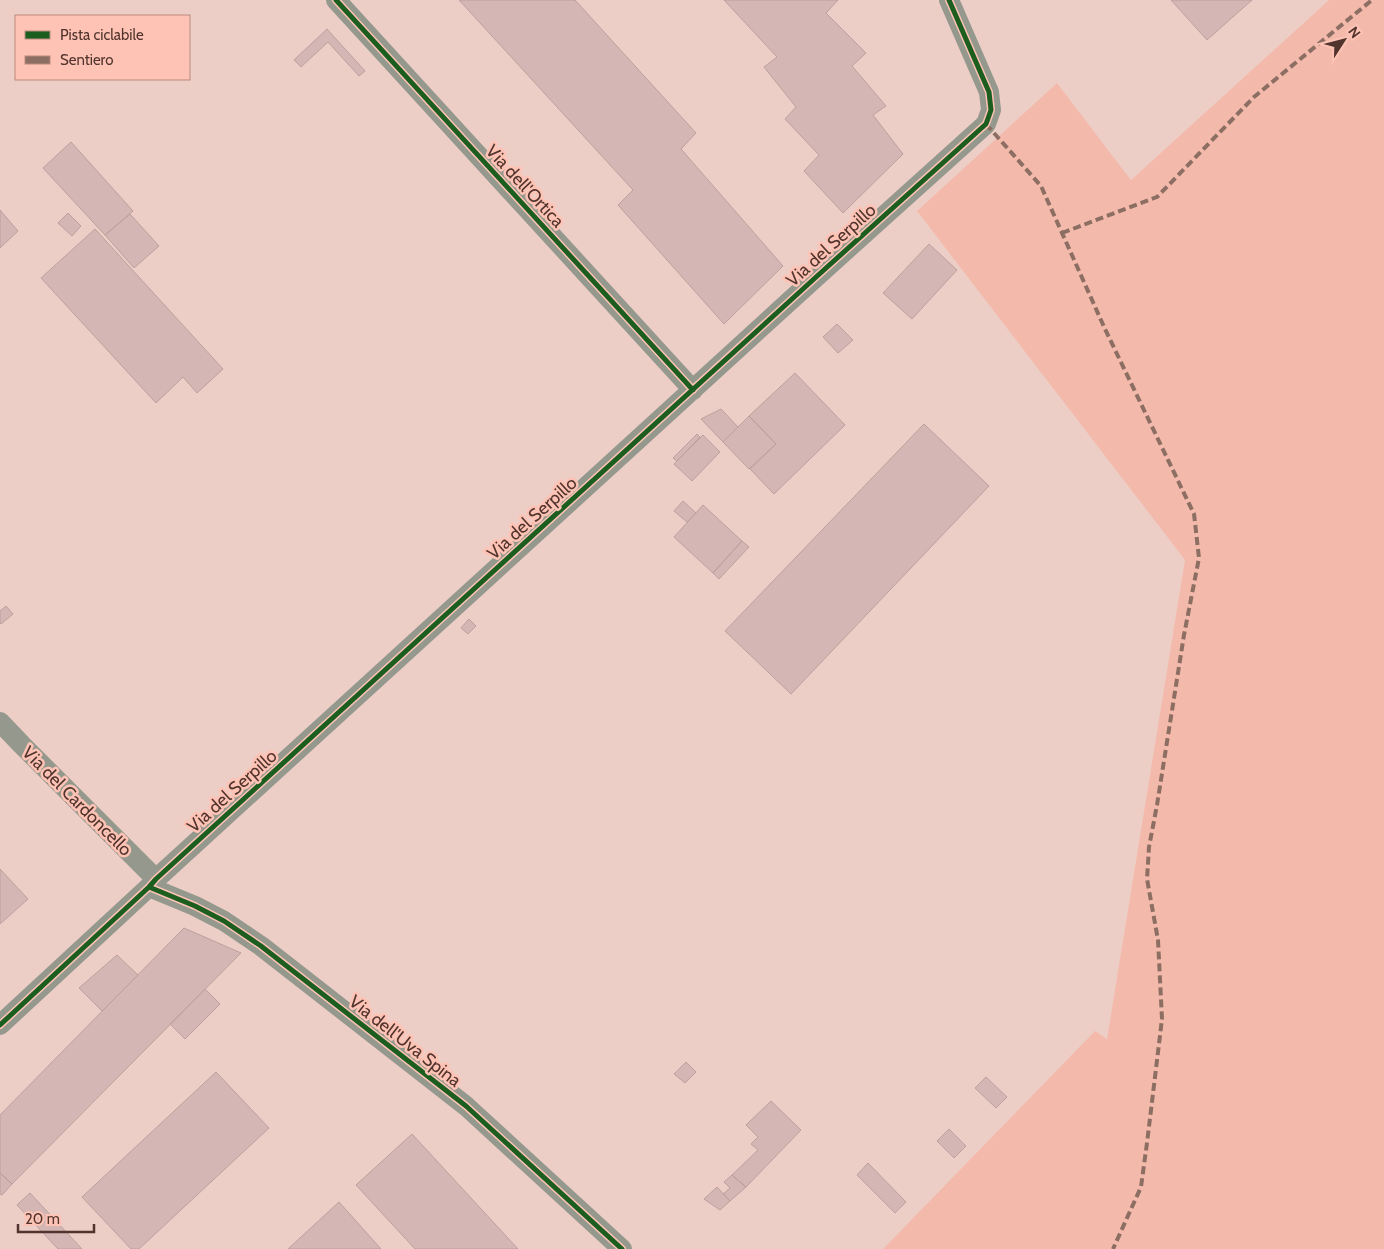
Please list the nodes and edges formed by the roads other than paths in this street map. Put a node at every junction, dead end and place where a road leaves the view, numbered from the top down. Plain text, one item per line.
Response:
1 (336, 0) edge
2 (949, 0) edge
3 (693, 390) junction
4 (0, 722) edge
5 (152, 883) junction
6 (0, 1025) edge
7 (622, 1249) edge

1 - 3 street, Via dell'Ortica
2 - 3 street, Via del Serpillo
3 - 5 street, Via del Serpillo
4 - 5 street, Via del Cardoncello
5 - 6 street, Via del Serpillo
5 - 7 street, Via dell'Uva Spina

